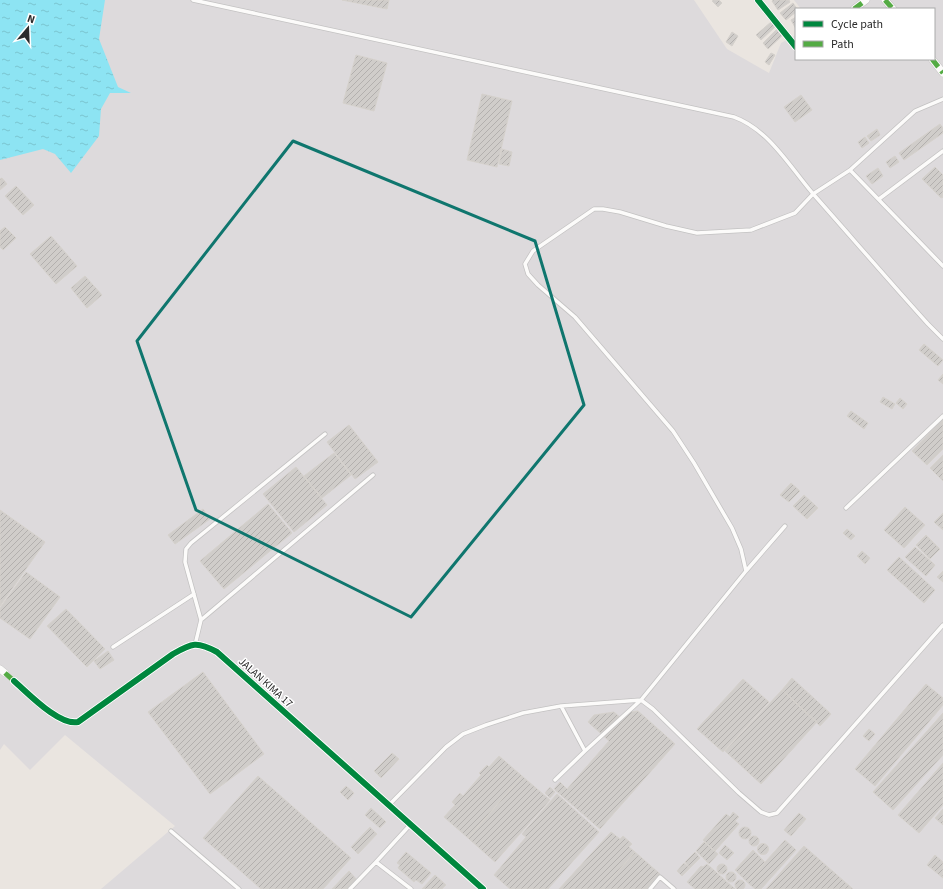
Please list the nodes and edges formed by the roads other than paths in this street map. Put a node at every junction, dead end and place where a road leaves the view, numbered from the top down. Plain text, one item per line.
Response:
1 (193, 0) edge
2 (758, 0) edge
3 (866, 0) edge
4 (885, 0) edge
5 (855, 8) edge
6 (892, 8) edge
7 (795, 46) edge
8 (933, 60) edge
9 (943, 73) edge
10 (943, 99) edge
11 (943, 151) edge
12 (850, 170) junction
13 (813, 194) junction
14 (879, 200) junction
15 (943, 266) edge
16 (943, 338) edge
17 (943, 416) edge
18 (325, 434) dead end
19 (373, 475) dead end
20 (846, 508) dead end
21 (785, 526) dead end
22 (746, 571) junction
23 (194, 594) junction
24 (202, 620) junction
25 (943, 625) edge
26 (195, 645) junction
27 (113, 648) dead end
28 (14, 681) dead end
29 (641, 700) junction
30 (561, 706) junction
31 (585, 752) junction
32 (555, 780) dead end
33 (389, 805) junction
34 (410, 825) junction
35 (171, 831) dead end
36 (376, 862) junction
37 (239, 889) edge
38 (350, 889) edge
39 (411, 889) edge
40 (483, 889) edge
41 (650, 889) edge
42 (674, 889) edge

1 - 13 lane
2 - 7 street
3 - 5 street
4 - 6 street
8 - 9 street
10 - 12 lane
11 - 14 lane
12 - 13 lane
12 - 14 lane
13 - 16 lane
13 - 22 lane
14 - 15 lane
17 - 20 lane
18 - 23 lane
19 - 24 lane
21 - 22 lane
22 - 29 lane
23 - 24 lane
23 - 27 lane
24 - 26 lane
25 - 29 lane
26 - 28 street
26 - 33 street, JALAN KIMA 17
29 - 30 lane
29 - 31 lane
30 - 31 lane
30 - 33 lane
31 - 32 lane
33 - 34 street, JALAN KIMA 17
34 - 36 lane
34 - 40 street, JALAN KIMA 17
35 - 37 lane
36 - 38 lane
36 - 39 lane
41 - 42 lane

